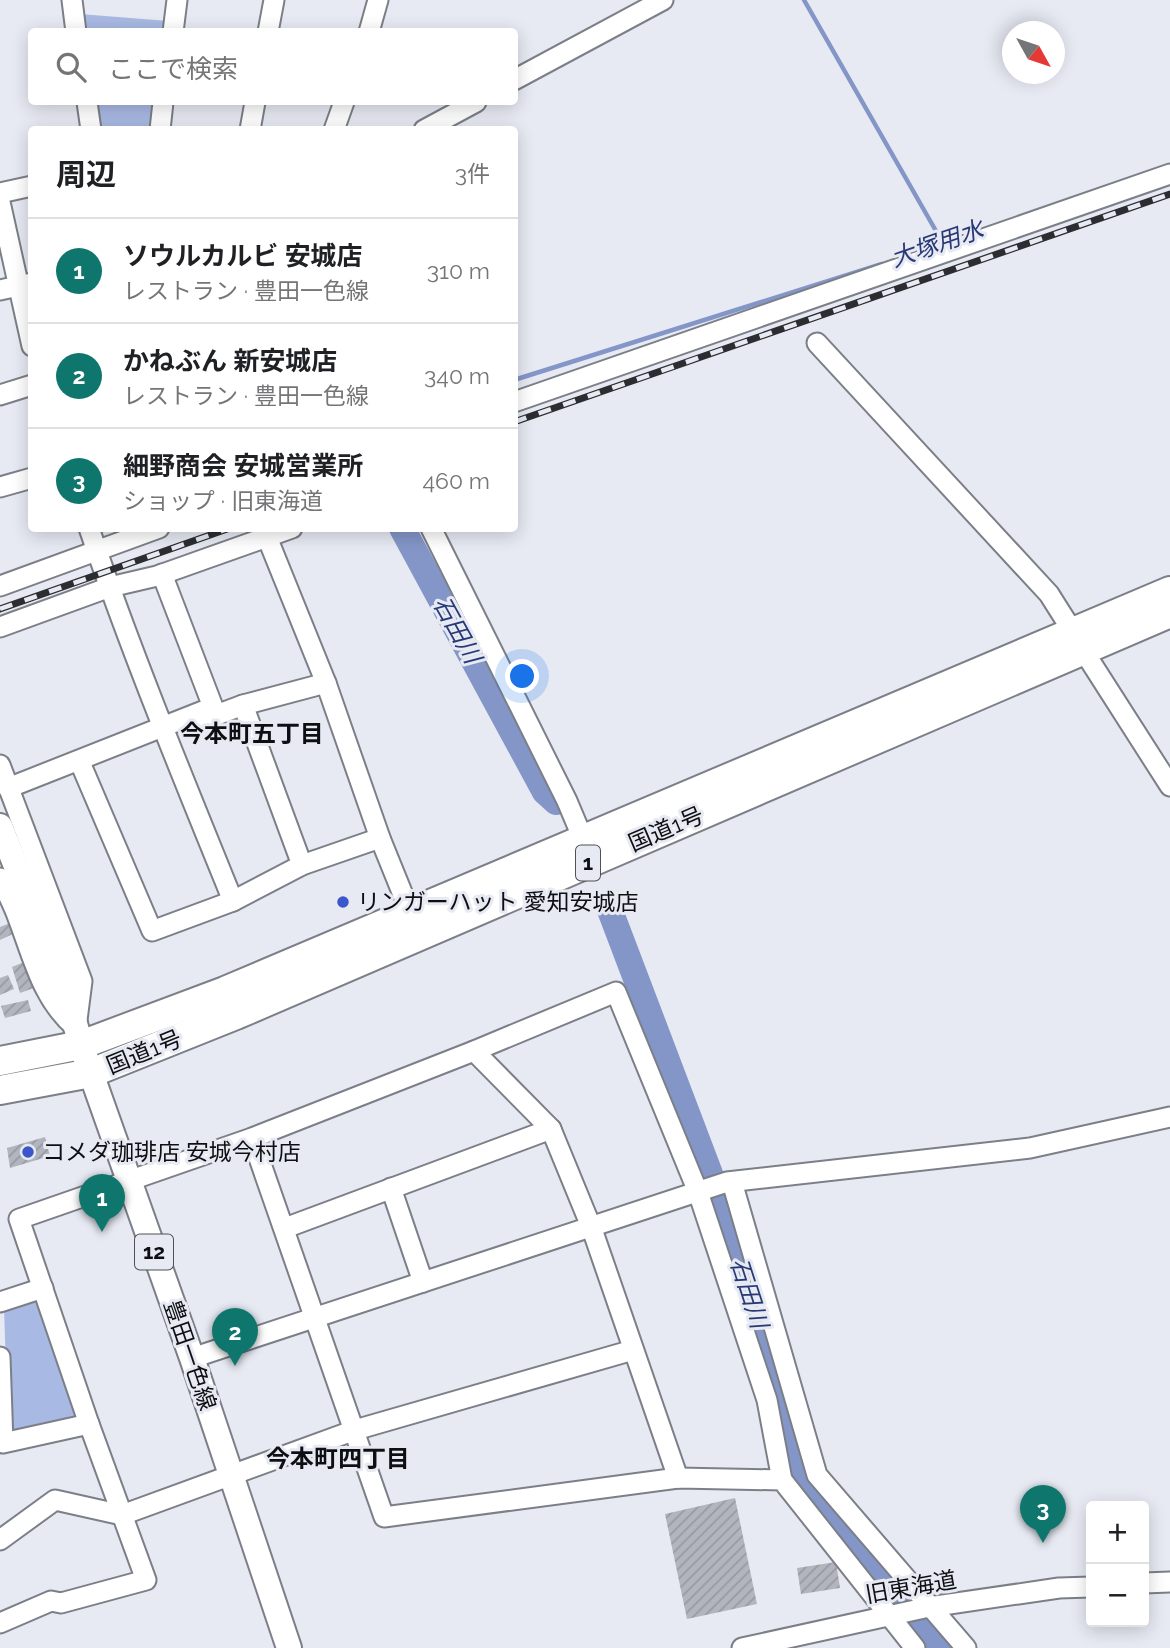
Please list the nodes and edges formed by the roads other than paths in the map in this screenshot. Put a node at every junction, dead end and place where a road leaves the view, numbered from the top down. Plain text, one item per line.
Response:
1 (72, 0) edge
2 (177, 0) edge
3 (274, 0) edge
4 (378, 0) edge
5 (663, 0) edge
6 (76, 28) edge
7 (174, 28) edge
8 (269, 28) edge
9 (370, 28) edge
10 (518, 78) edge
11 (87, 105) edge
12 (163, 105) edge
13 (254, 105) edge
14 (343, 105) edge
15 (470, 105) edge
16 (90, 126) edge
17 (160, 126) edge
18 (251, 126) edge
19 (335, 126) edge
20 (431, 126) edge
21 (1170, 174) edge
22 (28, 187) edge
23 (0, 193) edge
24 (0, 202) edge
25 (16, 286) edge
26 (28, 331) edge
27 (817, 343) dead end
28 (28, 386) edge
29 (0, 395) edge
30 (518, 401) edge
31 (28, 479) edge
32 (0, 487) edge
33 (90, 532) edge
34 (148, 532) edge
35 (281, 532) edge
36 (433, 532) edge
37 (267, 537) junction
38 (96, 550) junction
39 (162, 574) junction
40 (0, 586) edge
41 (110, 587) junction
42 (1170, 591) edge
43 (1170, 613) edge
44 (0, 627) edge
45 (1078, 641) junction
46 (326, 684) junction
47 (243, 705) junction
48 (163, 731) junction
49 (0, 765) edge
50 (82, 768) junction
51 (1170, 786) edge
52 (10, 791) junction
53 (0, 826) edge
54 (380, 838) junction
55 (583, 839) junction
56 (302, 864) junction
57 (6, 868) edge
58 (233, 901) junction
59 (410, 912) junction
60 (78, 1036) junction
61 (474, 1051) junction
62 (0, 1061) edge
63 (91, 1073) junction
64 (0, 1090) edge
65 (1170, 1117) edge
66 (551, 1129) junction
67 (253, 1138) junction
68 (128, 1179) junction
69 (729, 1182) junction
70 (391, 1188) junction
71 (700, 1191) junction
72 (285, 1228) junction
73 (592, 1229) junction
74 (422, 1282) junction
75 (43, 1288) junction
76 (0, 1303) edge
77 (314, 1317) junction
78 (634, 1350) junction
79 (0, 1357) edge
80 (192, 1359) junction
81 (89, 1424) junction
82 (355, 1430) junction
83 (231, 1475) junction
84 (678, 1478) junction
85 (782, 1480) junction
86 (122, 1515) junction
87 (0, 1540) edge
88 (1170, 1582) edge
89 (1149, 1583) edge
90 (1086, 1587) edge
91 (926, 1607) junction
92 (894, 1614) junction
93 (0, 1623) edge
94 (289, 1648) edge
95 (744, 1648) edge
96 (915, 1648) edge
97 (966, 1648) edge

1 - 6 street
2 - 7 street
3 - 8 street
4 - 9 street
5 - 10 street
11 - 16 street
12 - 17 street
13 - 18 street
14 - 19 street
15 - 20 street
21 - 30 street
22 - 23 street
24 - 25 street
25 - 26 street
27 - 45 street
28 - 29 street
31 - 32 street
33 - 38 street
34 - 38 street
35 - 37 street
36 - 55 street
37 - 39 street
37 - 46 street
38 - 40 street
38 - 41 street
39 - 41 street
39 - 48 street
41 - 44 street
41 - 48 street
42 - 45 highway, 国道1号 / 1
43 - 45 highway, 国道1号 / 1
45 - 51 street
45 - 55 highway, 国道1号 / 1
45 - 63 highway, 国道1号 / 1
46 - 47 street
46 - 54 street
47 - 48 street
47 - 56 street
48 - 50 street
48 - 52 street
48 - 58 street
49 - 52 street
50 - 52 street
50 - 58 street
52 - 60 street
53 - 57 main road, 豊田一色線 / 12
54 - 56 street
54 - 59 street
55 - 59 highway, 国道1号 / 1
56 - 58 street
57 - 60 main road, 豊田一色線 / 12
59 - 60 highway, 国道1号 / 1
60 - 62 highway, 国道1号 / 1
60 - 63 main road, 豊田一色線 / 12
61 - 66 street
61 - 67 street
61 - 71 street
63 - 64 highway, 国道1号 / 1
63 - 68 main road, 豊田一色線 / 12
65 - 69 street
66 - 70 street
66 - 73 street
67 - 68 street
67 - 72 street
68 - 75 street
68 - 80 main road, 豊田一色線 / 12
69 - 71 street
69 - 91 street
70 - 72 street
70 - 74 street
71 - 73 street
71 - 85 street
72 - 77 street
73 - 74 street
73 - 78 street
74 - 77 street
75 - 76 street
75 - 81 street
77 - 80 street
77 - 82 street
78 - 82 street
78 - 84 street
79 - 81 street
80 - 83 main road, 豊田一色線 / 12
81 - 86 street
82 - 83 street
82 - 84 street
83 - 86 street
83 - 94 main road, 豊田一色線 / 12
84 - 85 street
85 - 92 street
86 - 87 street
86 - 93 street
88 - 89 street
90 - 91 street, 旧東海道
91 - 92 street, 旧東海道
91 - 97 street
92 - 95 street, 旧東海道
92 - 96 street

